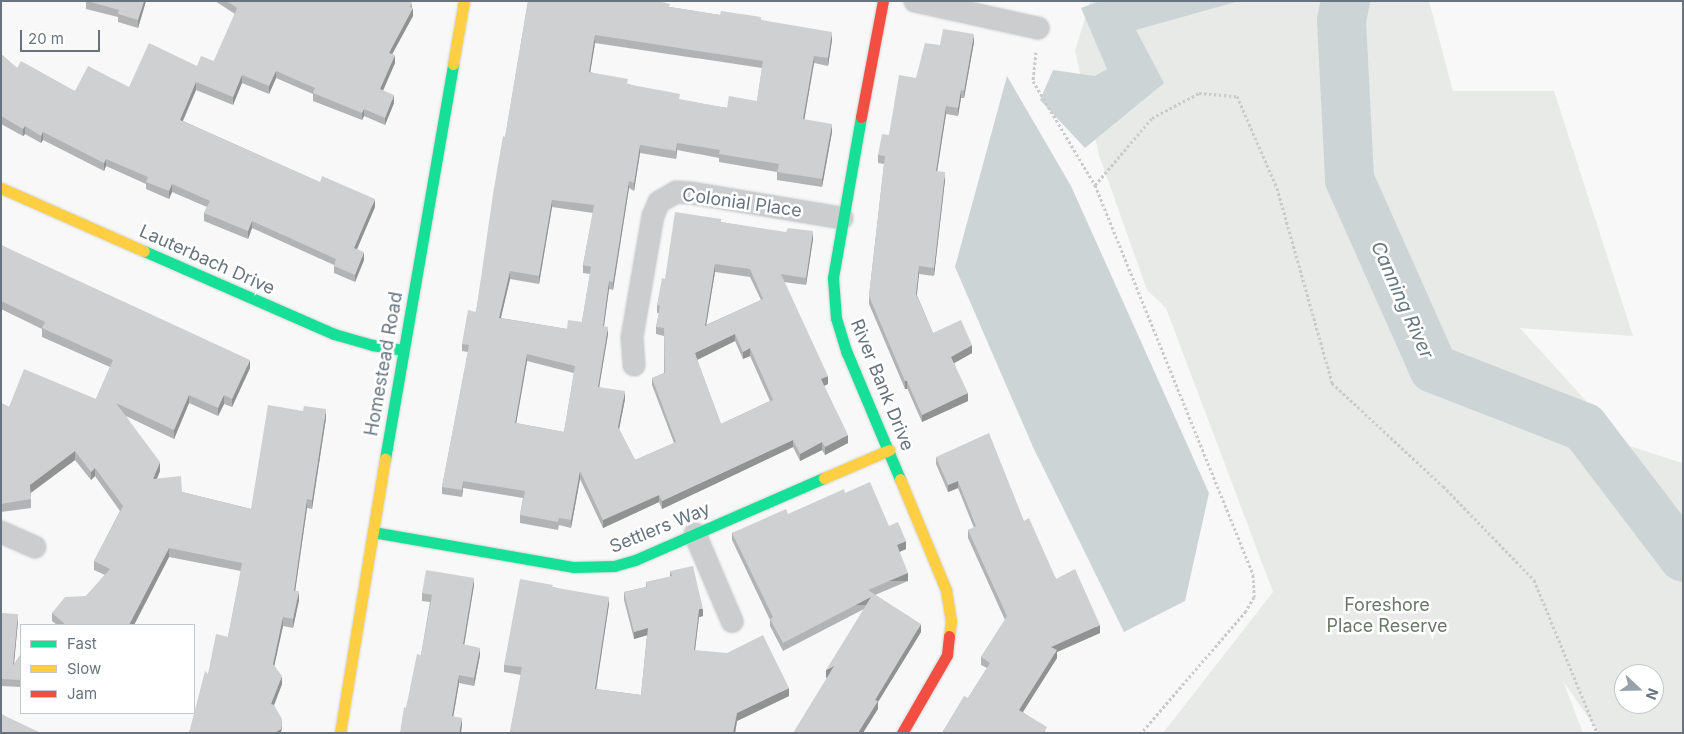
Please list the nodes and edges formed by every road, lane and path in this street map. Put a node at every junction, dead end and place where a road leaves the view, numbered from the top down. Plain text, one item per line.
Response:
1 (464, 1) edge
2 (883, 1) edge
3 (915, 1) edge
4 (1038, 28) joint
5 (1095, 185) junction
6 (1, 188) edge
7 (842, 218) junction
8 (403, 350) junction
9 (634, 365) dead end
10 (888, 450) junction
11 (1, 532) edge
12 (373, 532) junction
13 (695, 534) junction
14 (35, 547) dead end
15 (732, 621) dead end
16 (340, 733) edge
17 (902, 733) edge
18 (1140, 733) edge
19 (1597, 733) edge

1 - 8 street, Homestead Road
2 - 7 street, River Bank Drive
3 - 4 street
4 - 5 path
5 - 18 path
5 - 19 path
6 - 8 street, Lauterbach Drive
7 - 9 street, Colonial Place
7 - 10 street, River Bank Drive
8 - 12 street, Homestead Road
10 - 13 street, Settlers Way
10 - 17 street, River Bank Drive
11 - 14 street
12 - 13 street, Settlers Way
12 - 16 street, Homestead Road
13 - 15 street

